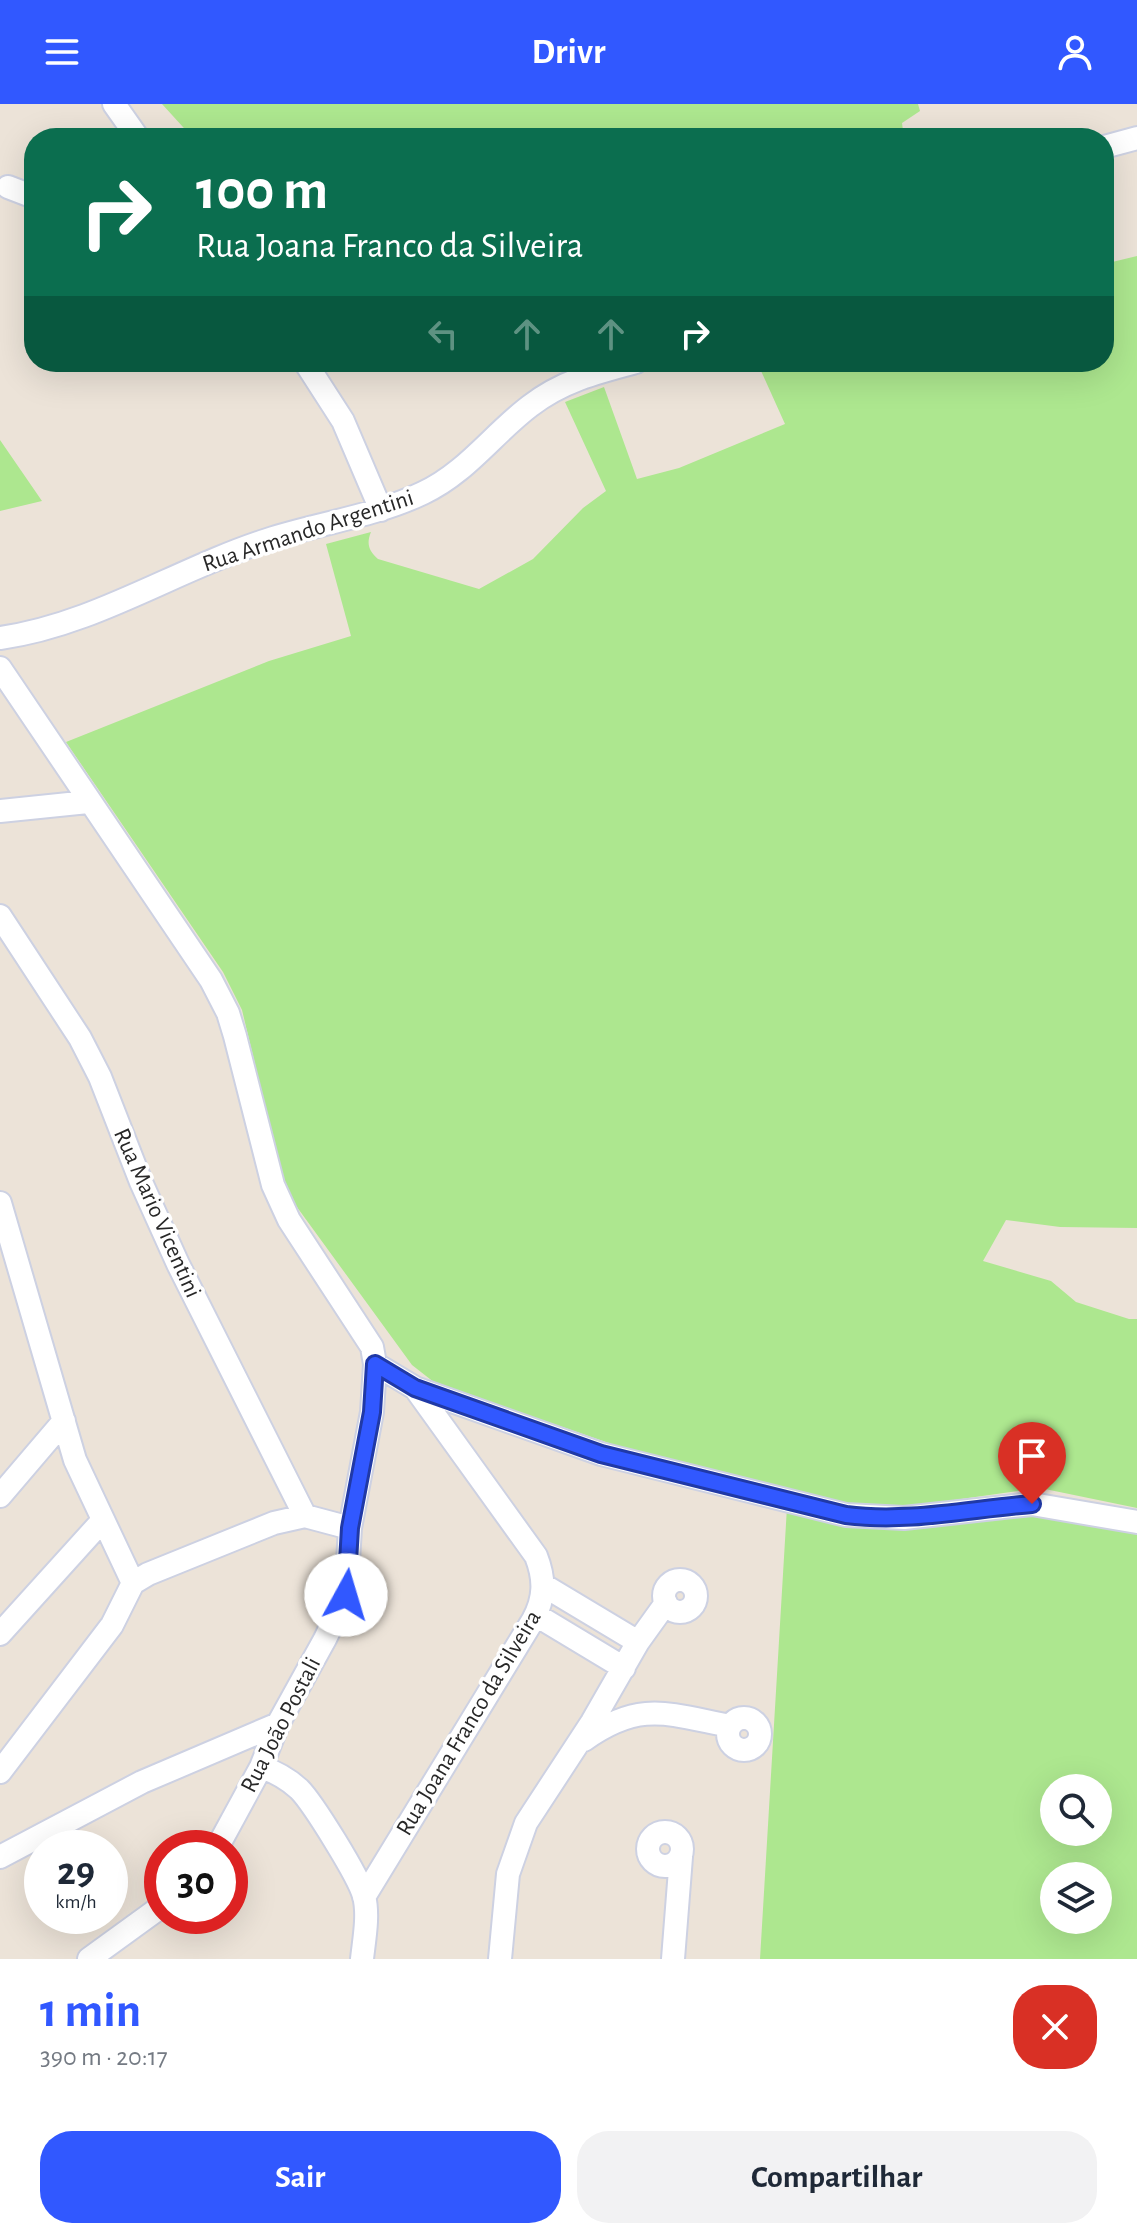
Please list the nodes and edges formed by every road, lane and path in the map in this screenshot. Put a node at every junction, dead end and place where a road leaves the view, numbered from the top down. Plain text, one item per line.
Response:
1 (114, 104) edge
2 (131, 128) edge
3 (1137, 138) edge
4 (1114, 144) edge
5 (8, 187) dead end
6 (24, 193) edge
7 (311, 372) edge
8 (602, 372) edge
9 (381, 510) junction
10 (9, 637) edge
11 (3, 672) edge
12 (88, 802) junction
13 (0, 811) edge
14 (0, 916) edge
15 (0, 1203) edge
16 (375, 1364) junction
17 (415, 1388) junction
18 (64, 1421) junction
19 (0, 1496) edge
20 (305, 1516) junction
21 (103, 1520) junction
22 (1137, 1522) edge
23 (350, 1528) junction
24 (133, 1583) junction
25 (543, 1585) junction
26 (666, 1603) dead end
27 (536, 1615) junction
28 (0, 1634) edge
29 (638, 1642) junction
30 (620, 1673) junction
31 (655, 1711) junction
32 (278, 1724) junction
33 (730, 1726) dead end
34 (576, 1745) junction
35 (261, 1767) junction
36 (0, 1772) edge
37 (227, 1830) edge
38 (0, 1857) edge
39 (681, 1857) dead end
40 (364, 1897) junction
41 (144, 1919) edge
42 (89, 1959) edge
43 (362, 1959) edge
44 (500, 1959) edge
45 (673, 1959) edge

1 - 2 street
3 - 4 street
5 - 6 street
7 - 9 street
8 - 9 street, Rua Armando Argentini
9 - 10 street, Rua Armando Argentini
10 - 11 street
11 - 12 street
12 - 13 street
12 - 16 street
14 - 20 street, Rua Mario Vicentini
15 - 18 street
16 - 17 street, Rua Joana Franco da Silveira
16 - 23 street, Rua João Postali
17 - 22 street
17 - 25 street, Rua Joana Franco da Silveira
18 - 19 street
18 - 21 street
20 - 23 street
20 - 24 street
21 - 24 street
21 - 28 street
23 - 32 street, Rua João Postali
24 - 36 street
25 - 27 street, Rua Joana Franco da Silveira
25 - 29 street
26 - 29 street
27 - 30 street
27 - 40 street, Rua Joana Franco da Silveira
29 - 30 street
30 - 31 street
30 - 34 street
31 - 33 street
31 - 34 street
32 - 35 street, Rua João Postali
32 - 38 street
34 - 44 street
35 - 37 street, Rua João Postali
35 - 40 street
39 - 45 street
40 - 43 street
41 - 42 street

